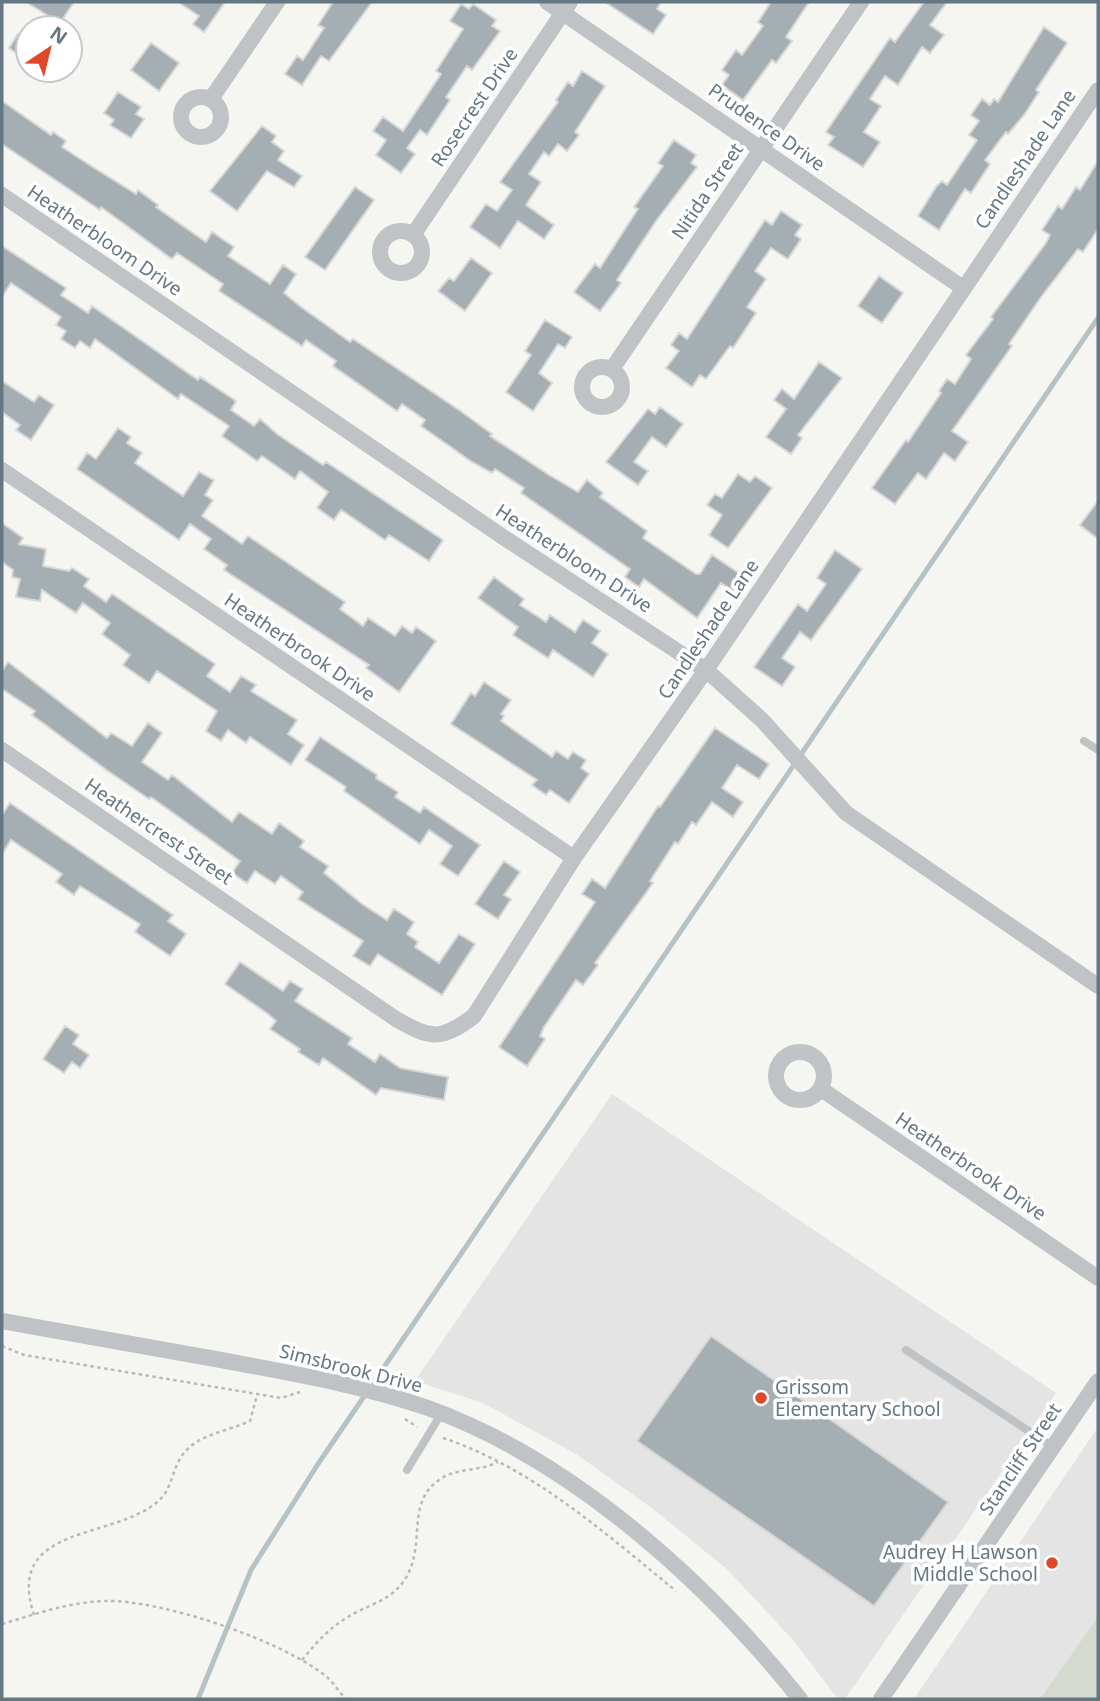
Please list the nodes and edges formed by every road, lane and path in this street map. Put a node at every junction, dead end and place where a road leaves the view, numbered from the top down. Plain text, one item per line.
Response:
1 (277, 2) edge
2 (547, 2) edge
3 (862, 2) edge
4 (566, 7) edge
5 (1098, 89) edge
6 (211, 99) dead end
7 (762, 148) junction
8 (2, 195) edge
9 (413, 235) dead end
10 (962, 288) junction
11 (612, 369) dead end
12 (2, 470) edge
13 (706, 670) junction
14 (1084, 741) dead end
15 (2, 750) edge
16 (1098, 750) edge
17 (575, 858) junction
18 (292, 948) joint
19 (1098, 986) edge
20 (821, 1089) dead end
21 (1098, 1278) edge
22 (2, 1321) edge
23 (2, 1346) edge
24 (906, 1350) dead end
25 (1098, 1381) edge
26 (309, 1390) dead end
27 (257, 1394) junction
28 (441, 1414) junction
29 (403, 1418) dead end
30 (430, 1433) junction
31 (1053, 1447) junction
32 (519, 1453) junction
33 (498, 1462) junction
34 (407, 1470) dead end
35 (679, 1593) dead end
36 (34, 1615) junction
37 (2, 1624) edge
38 (302, 1660) junction
39 (346, 1699) edge
40 (800, 1699) edge
41 (881, 1699) edge

1 - 6 street
2 - 4 street, Prudence Drive
3 - 7 street, Nitida Street
4 - 7 street, Prudence Drive
4 - 9 street, Rosecrest Drive
5 - 10 street, Candleshade Lane
7 - 10 street, Prudence Drive
7 - 11 street, Nitida Street
8 - 13 street, Heatherbloom Drive
10 - 13 street, Candleshade Lane
12 - 17 street, Heatherbrook Drive
13 - 17 street, Candleshade Lane
13 - 19 street, Heatherbloom Drive
14 - 16 lane
15 - 18 street, Heathercrest Street
17 - 18 street, Candleshade Lane
20 - 21 street, Heatherbrook Drive
22 - 28 street, Simsbrook Drive
23 - 27 path
24 - 31 lane
25 - 31 street, Stancliff Street
26 - 27 path
27 - 36 path
28 - 30 lane
28 - 32 street, Simsbrook Drive
29 - 30 path
30 - 33 path
30 - 34 lane
31 - 41 street, Stancliff Street
32 - 33 path
32 - 40 street, Simsbrook Drive
33 - 35 path
33 - 38 path
36 - 37 path
36 - 38 path
38 - 39 path

